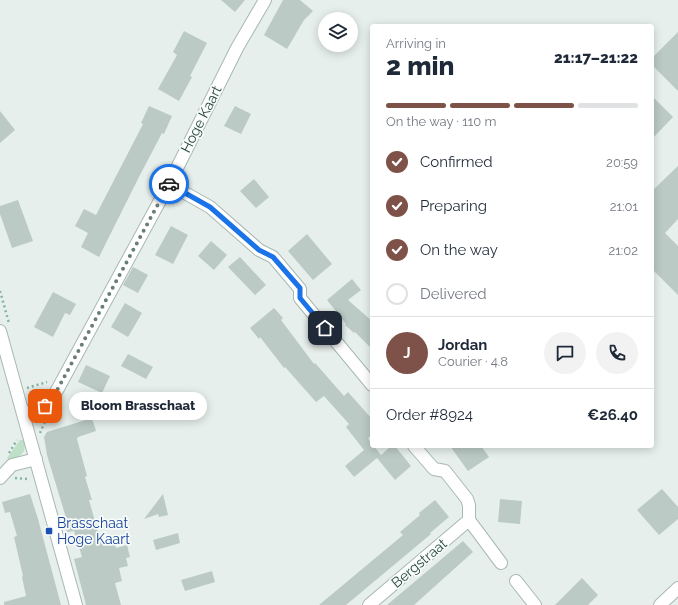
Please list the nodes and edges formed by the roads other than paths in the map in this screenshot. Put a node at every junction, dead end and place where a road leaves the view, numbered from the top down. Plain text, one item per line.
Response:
1 (265, 0) edge
2 (169, 184) junction
3 (0, 331) edge
4 (370, 383) edge
5 (23, 414) junction
6 (416, 448) edge
7 (36, 459) junction
8 (0, 477) edge
9 (469, 520) junction
10 (501, 563) dead end
11 (516, 581) dead end
12 (678, 588) edge
13 (76, 605) edge
14 (370, 605) edge
15 (535, 605) edge
16 (660, 605) edge

1 - 2 street, Hoge Kaart
2 - 4 street
2 - 5 street, Hoge Kaart
3 - 5 street
5 - 7 street
6 - 9 street
7 - 8 street
7 - 13 street
9 - 10 street
9 - 14 street, Bergstraat
11 - 15 street
12 - 16 street

